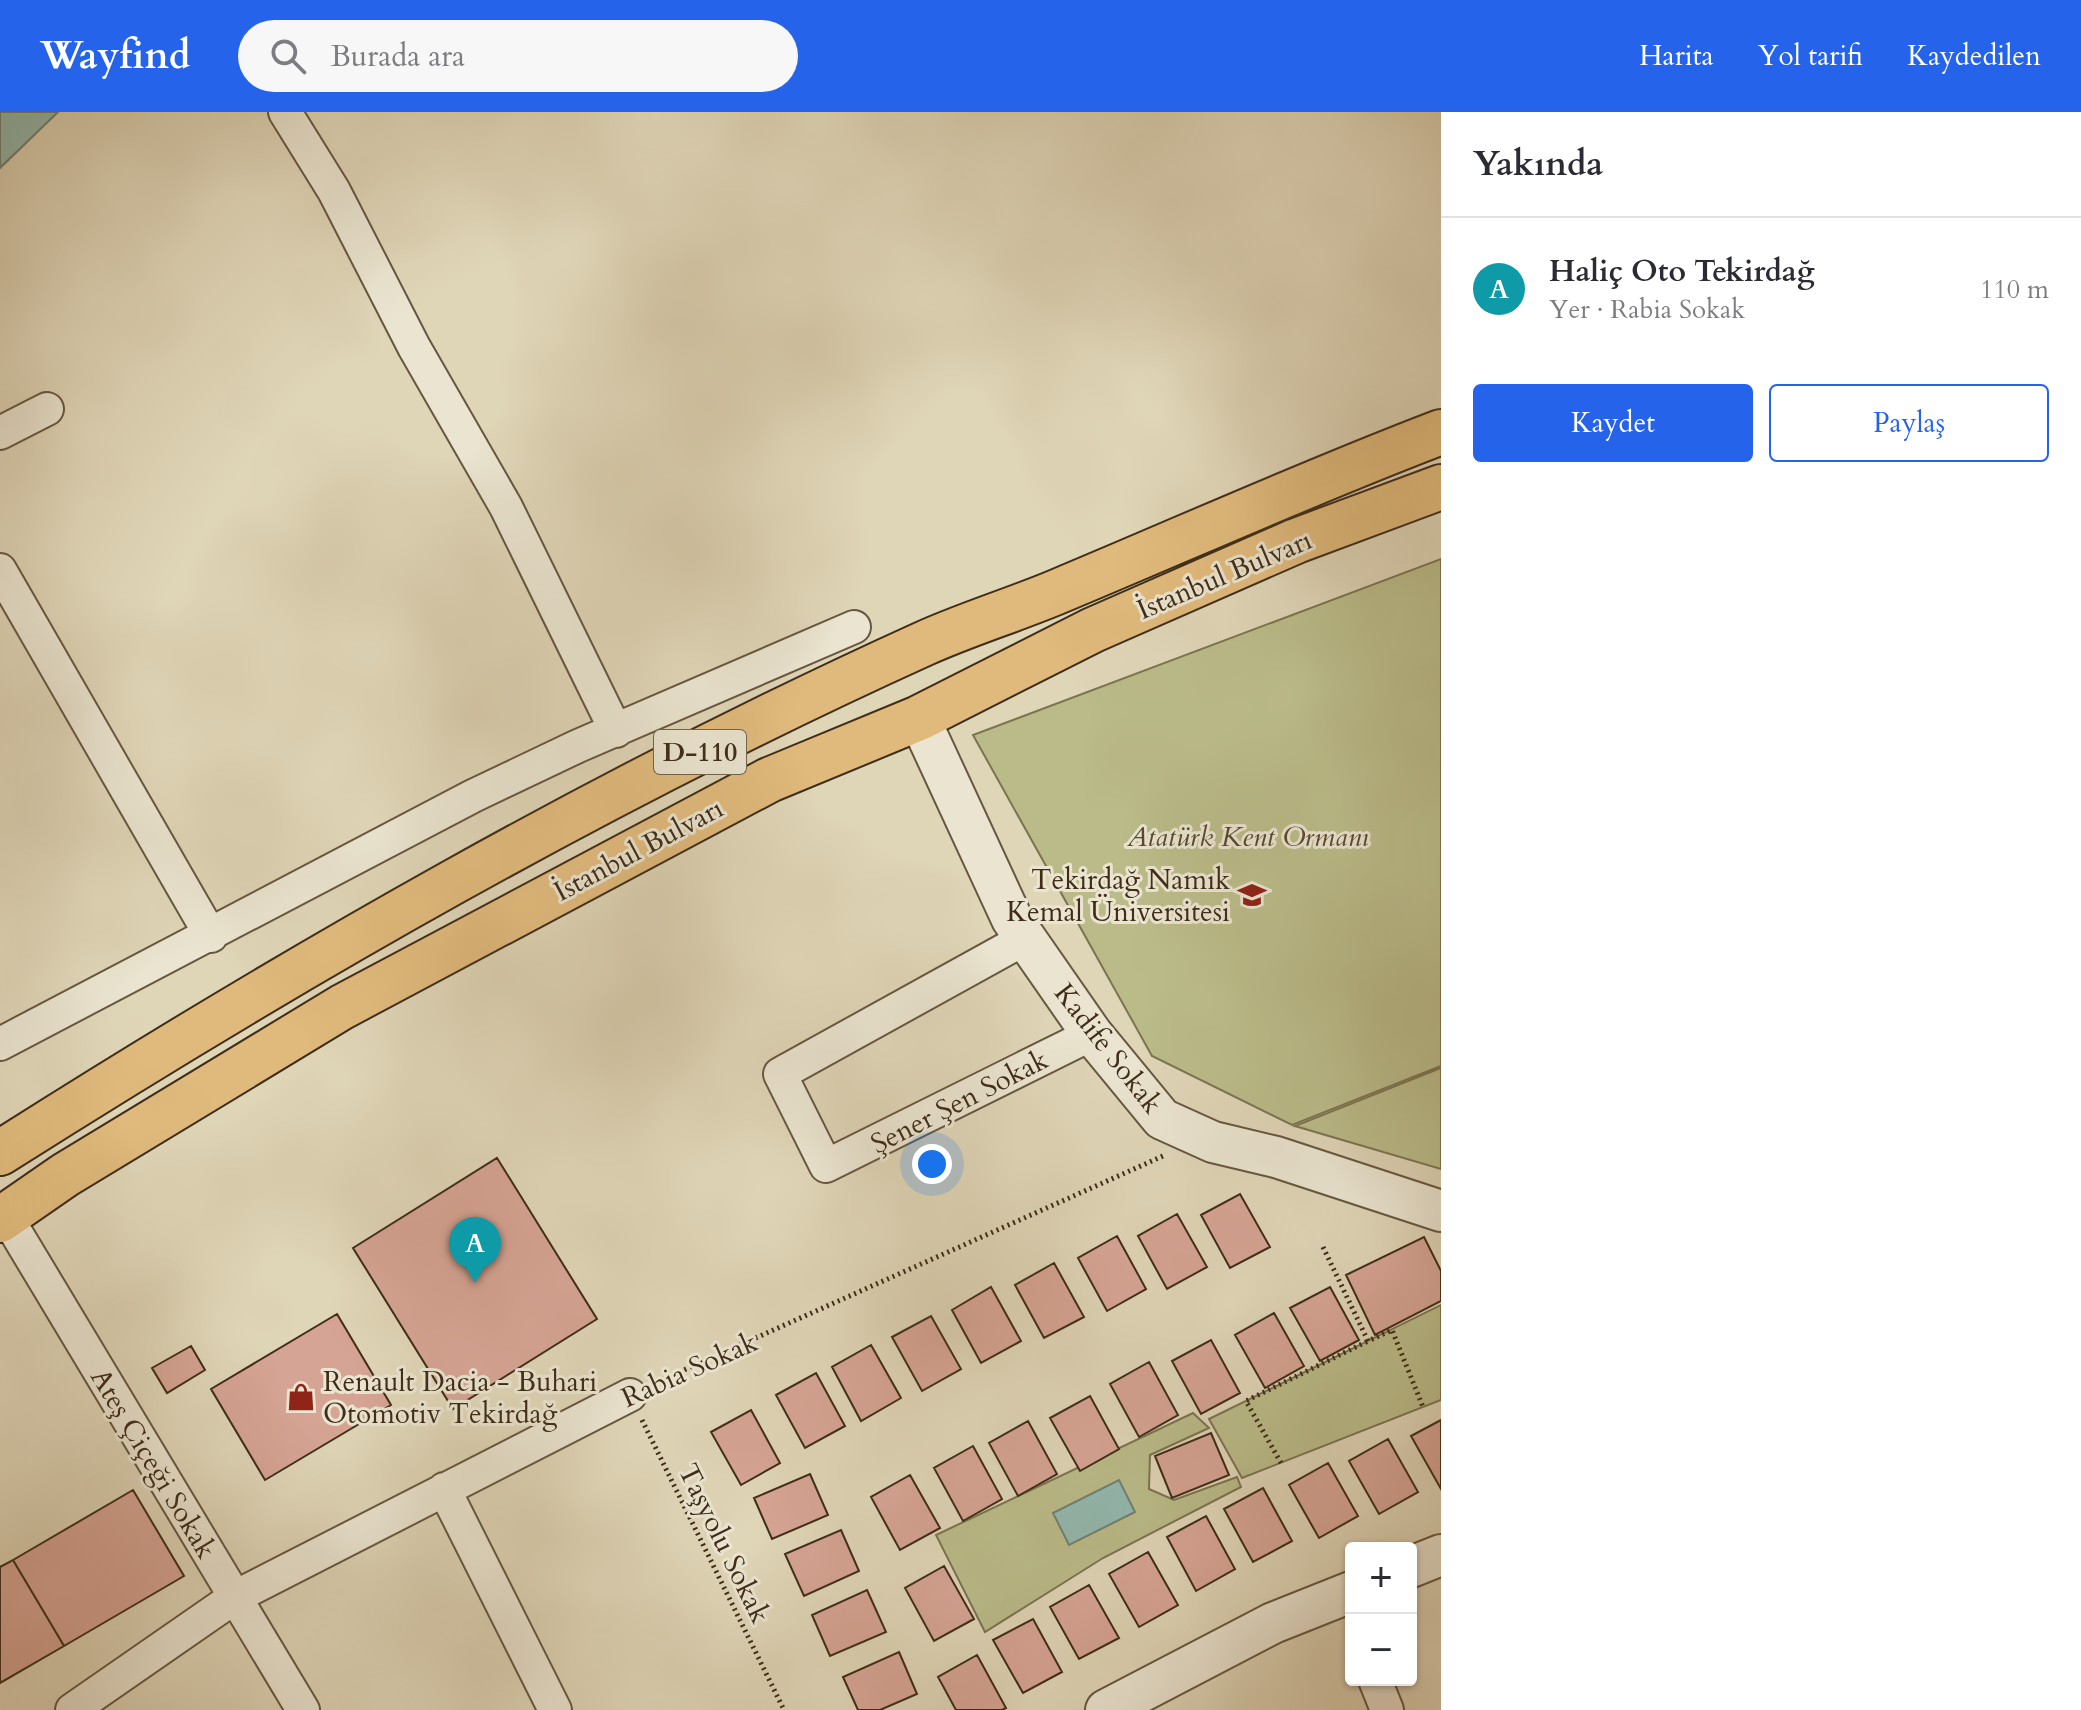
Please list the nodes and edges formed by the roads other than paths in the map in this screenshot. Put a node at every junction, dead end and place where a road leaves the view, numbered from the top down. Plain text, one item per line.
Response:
1 (285, 112) edge
2 (47, 409) dead end
3 (1441, 432) edge
4 (0, 433) edge
5 (1441, 487) edge
6 (0, 570) edge
7 (854, 627) dead end
8 (919, 718) junction
9 (616, 731) junction
10 (211, 936) junction
11 (1026, 938) junction
12 (1092, 1034) junction
13 (3, 1036) edge
14 (0, 1153) edge
15 (1441, 1211) edge
16 (3, 1218) edge
17 (630, 1395) road end
18 (444, 1489) junction
19 (1441, 1555) edge
20 (1417, 1565) edge
21 (235, 1597) junction
22 (1345, 1603) edge
23 (1377, 1686) edge
24 (78, 1708) edge
25 (303, 1710) edge
26 (555, 1710) edge
27 (1106, 1710) edge
28 (1387, 1710) edge

1 - 9 street
2 - 4 street
3 - 14 highway, İstanbul Bulvarı / D-110
5 - 8 highway, İstanbul Bulvarı / D-110
6 - 10 street
7 - 9 street
8 - 11 street, Kadife Sokak
8 - 16 highway, İstanbul Bulvarı / D-110
9 - 10 street
10 - 13 street
11 - 12 street, Kadife Sokak
11 - 12 street, Şener Şen Sokak
12 - 15 street, Kadife Sokak
16 - 21 street, Ateş Çiçeği Sokak
17 - 18 street, Rabia Sokak
18 - 21 street, Rabia Sokak
18 - 26 street
19 - 20 street
21 - 24 street, Rabia Sokak
21 - 25 street, Ateş Çiçeği Sokak
22 - 27 street
23 - 28 street

